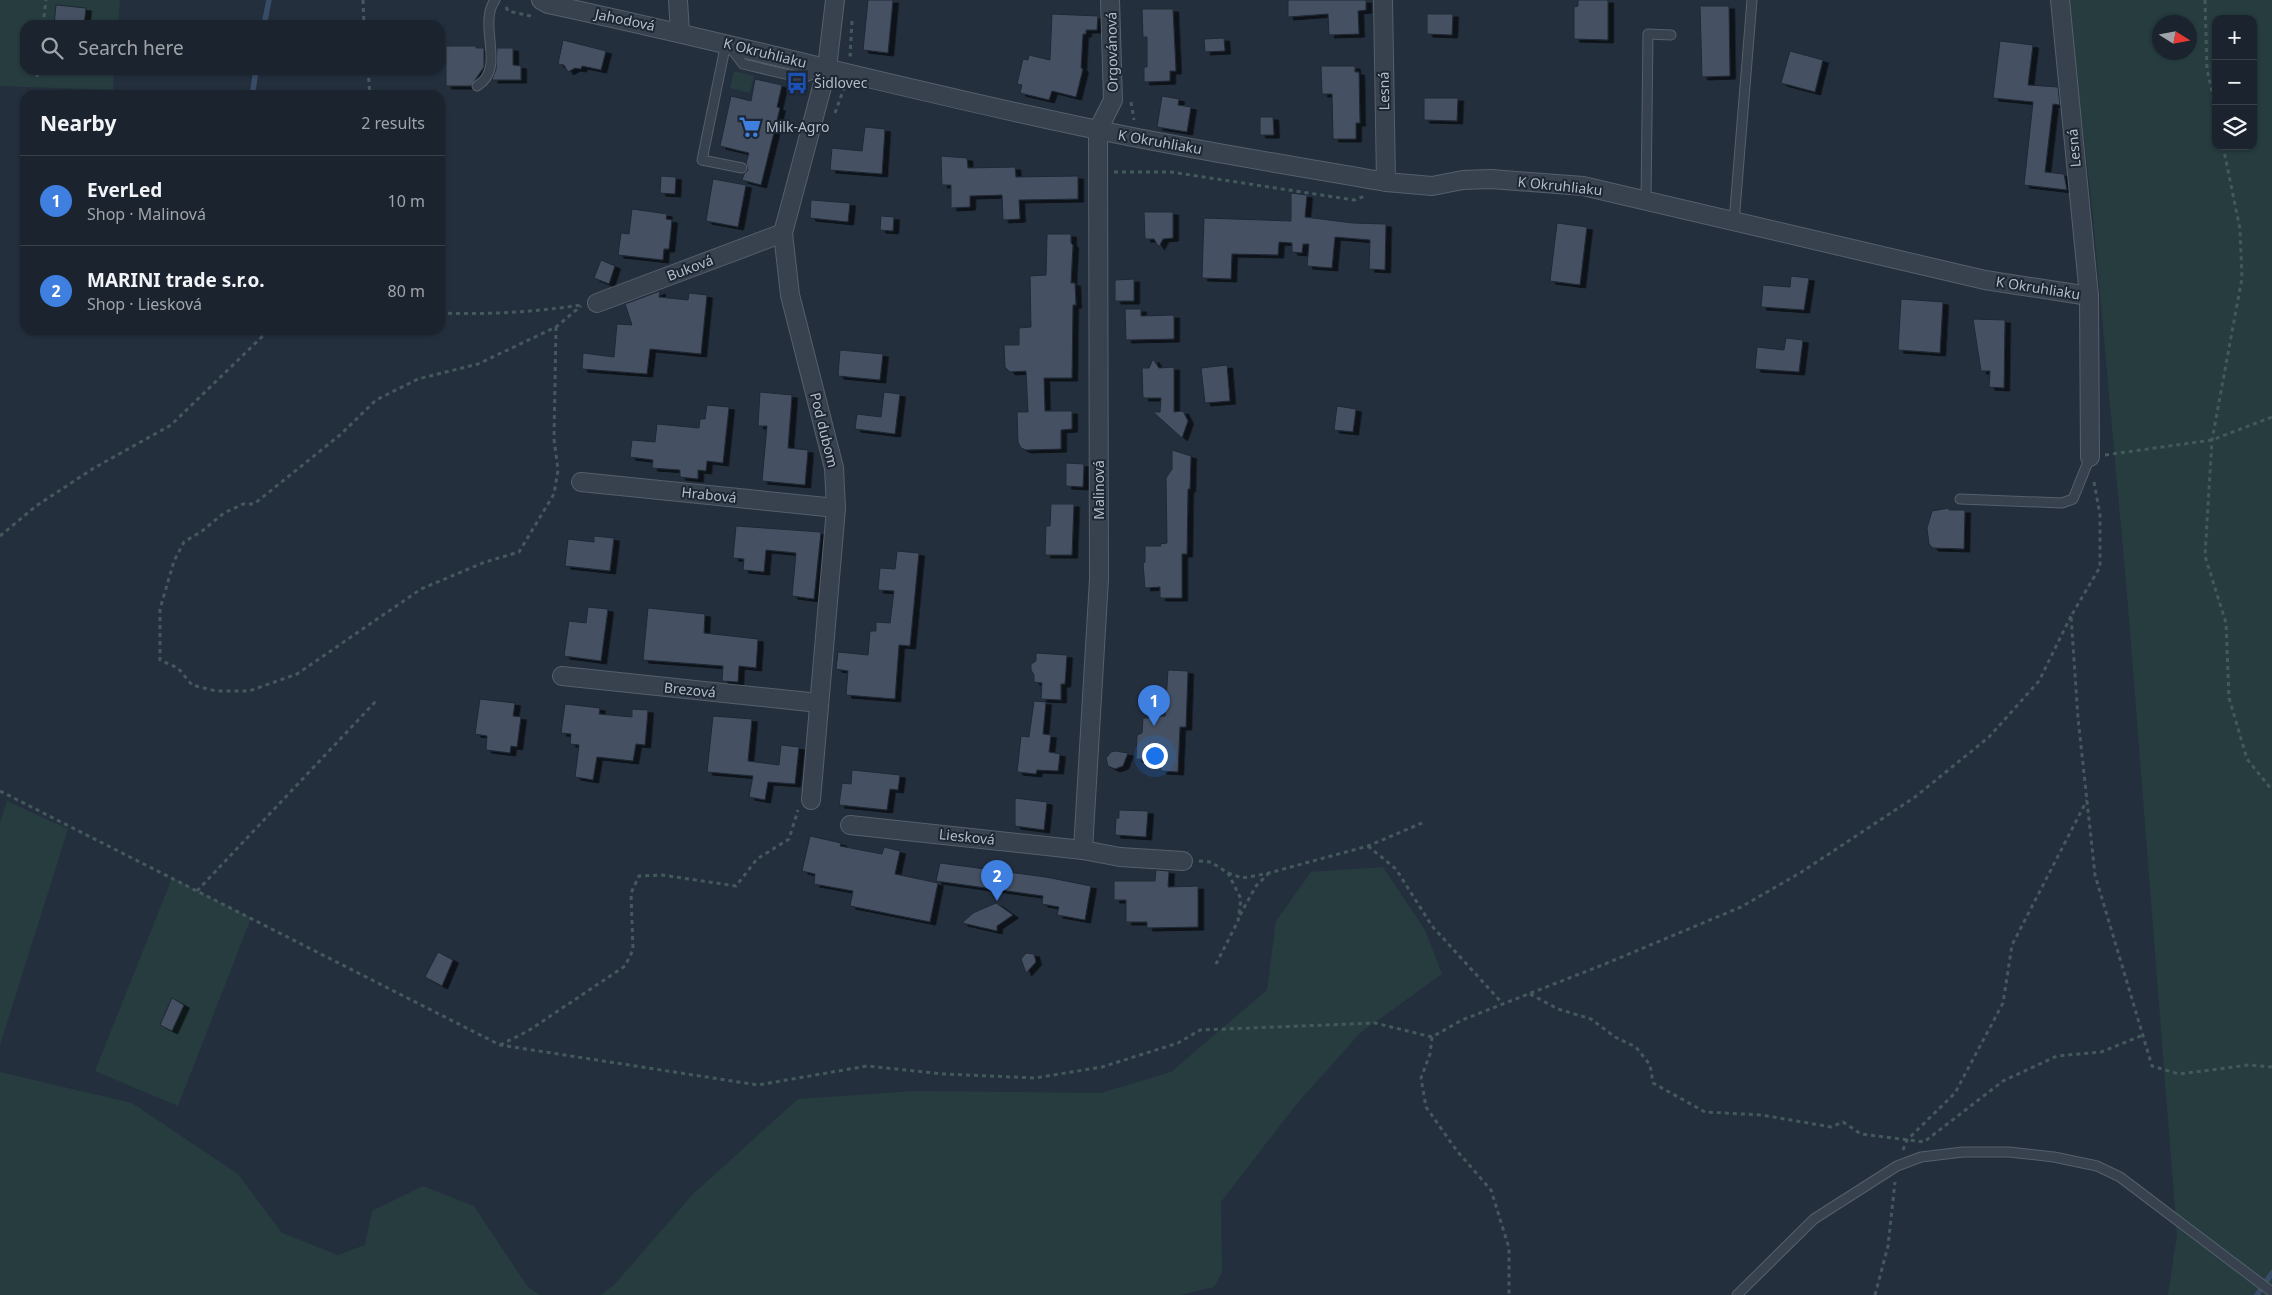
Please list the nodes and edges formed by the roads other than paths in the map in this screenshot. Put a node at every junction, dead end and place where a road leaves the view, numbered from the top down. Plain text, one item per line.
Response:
1 (495, 0) edge
2 (541, 0) edge
3 (678, 0) edge
4 (835, 0) edge
5 (1110, 0) edge
6 (1383, 0) edge
7 (1752, 0) edge
8 (2060, 0) edge
9 (680, 32) junction
10 (1671, 35) dead end
11 (726, 43) junction
12 (827, 68) junction
13 (477, 86) dead end
14 (1098, 130) junction
15 (742, 168) dead end
16 (1377, 181) junction
17 (1646, 200) junction
18 (1734, 223) junction
19 (783, 233) junction
20 (2089, 296) junction
21 (589, 304) road end
22 (2090, 457) joint
23 (581, 482) dead end
24 (1960, 499) dead end
25 (836, 508) junction
26 (562, 676) dead end
27 (818, 703) junction
28 (811, 800) road end
29 (850, 825) dead end
30 (1083, 850) junction
31 (1183, 861) road end
32 (2272, 1292) edge
33 (1737, 1295) edge

1 - 13 lane
2 - 9 street, Jahodová
3 - 9 street
4 - 12 street, Pod dubom
5 - 14 street, Orgovánová
6 - 16 street, Lesná
7 - 18 lane
8 - 20 street, Lesná
9 - 11 street, K Okruhliaku
10 - 17 lane
11 - 12 street, K Okruhliaku
11 - 15 lane
12 - 14 street, K Okruhliaku
12 - 19 street, Pod dubom
14 - 16 street, K Okruhliaku
14 - 30 street, Malinová
16 - 17 street, K Okruhliaku
17 - 18 street, K Okruhliaku
18 - 20 street, K Okruhliaku
19 - 21 street, Buková
19 - 25 street, Pod dubom
20 - 22 street, K Okruhliaku
22 - 24 lane, K Okruhliaku
23 - 25 street, Hrabová
25 - 27 street, Pod dubom
26 - 27 street, Brezová
27 - 28 street, Pod dubom
29 - 30 street, Liesková
30 - 31 street, Liesková
32 - 33 lane

